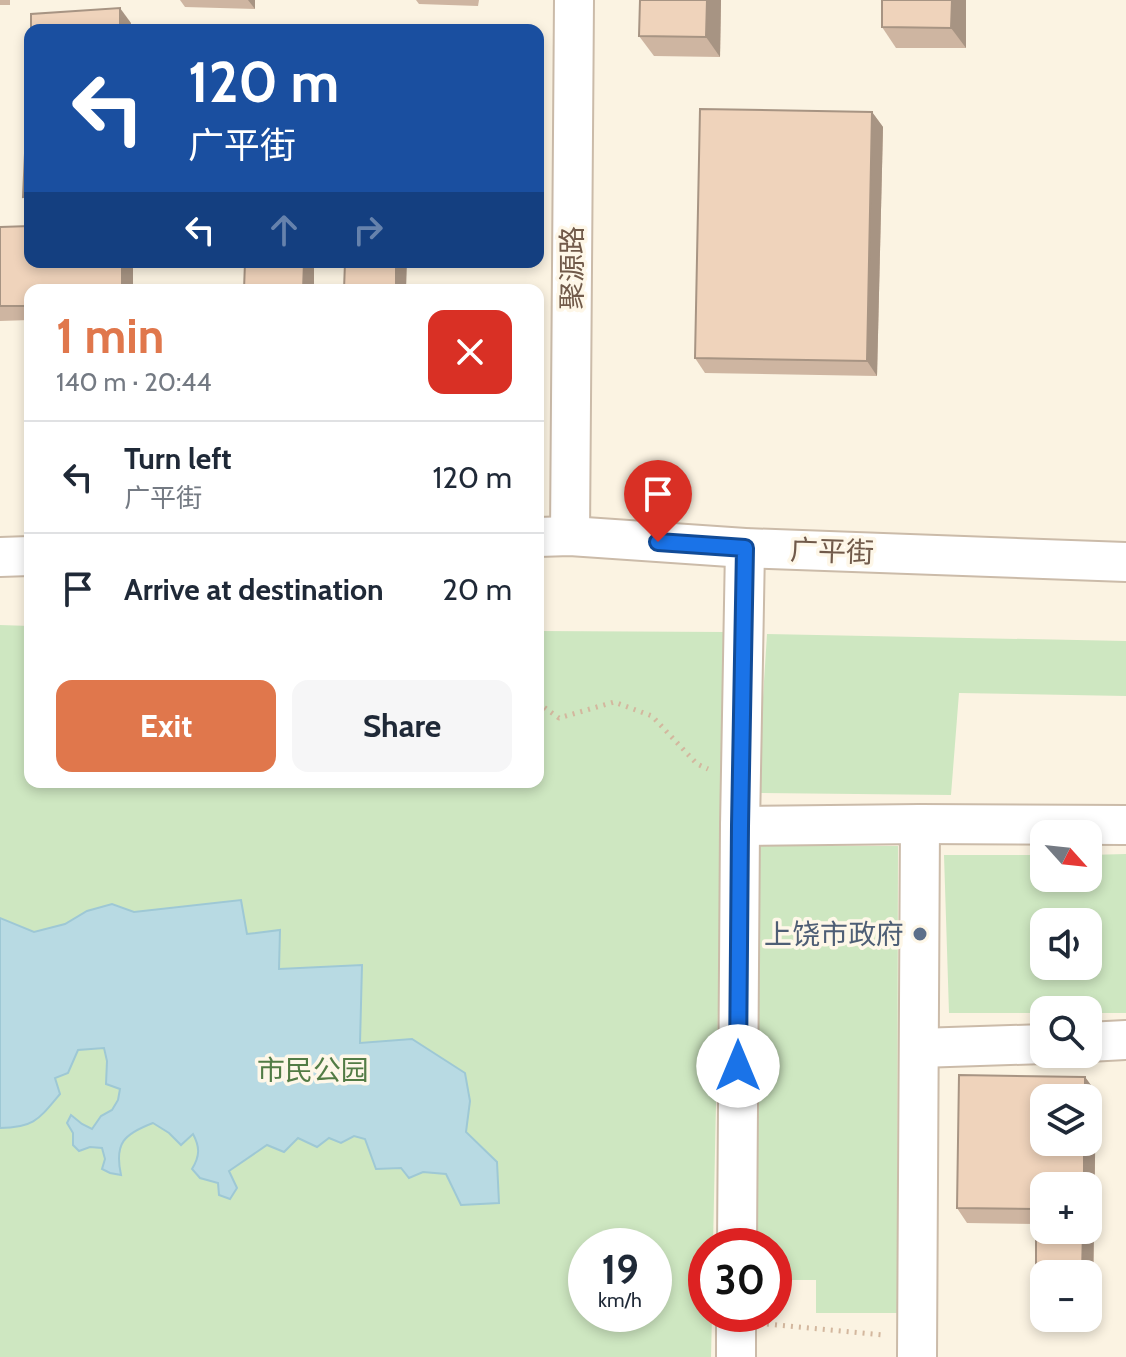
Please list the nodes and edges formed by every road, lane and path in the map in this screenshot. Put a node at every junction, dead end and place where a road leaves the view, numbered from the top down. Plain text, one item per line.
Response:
1 (574, 0) edge
2 (554, 536) edge
3 (745, 548) junction
4 (24, 556) edge
5 (0, 557) edge
6 (1126, 562) edge
7 (544, 707) edge
8 (741, 786) junction
9 (920, 824) junction
10 (1126, 825) edge
11 (740, 826) junction
12 (1126, 1040) edge
13 (1102, 1041) edge
14 (1030, 1044) edge
15 (919, 1048) junction
16 (737, 1228) edge
17 (756, 1332) edge
18 (917, 1348) edge

1 - 2 street, 聚源路
2 - 3 street, 广平街
3 - 6 street, 广平街
3 - 8 street
4 - 5 street
7 - 8 path
8 - 11 street
9 - 10 street
9 - 11 street
9 - 15 street
11 - 16 street
12 - 13 street
14 - 15 street
15 - 18 street
17 - 18 path

